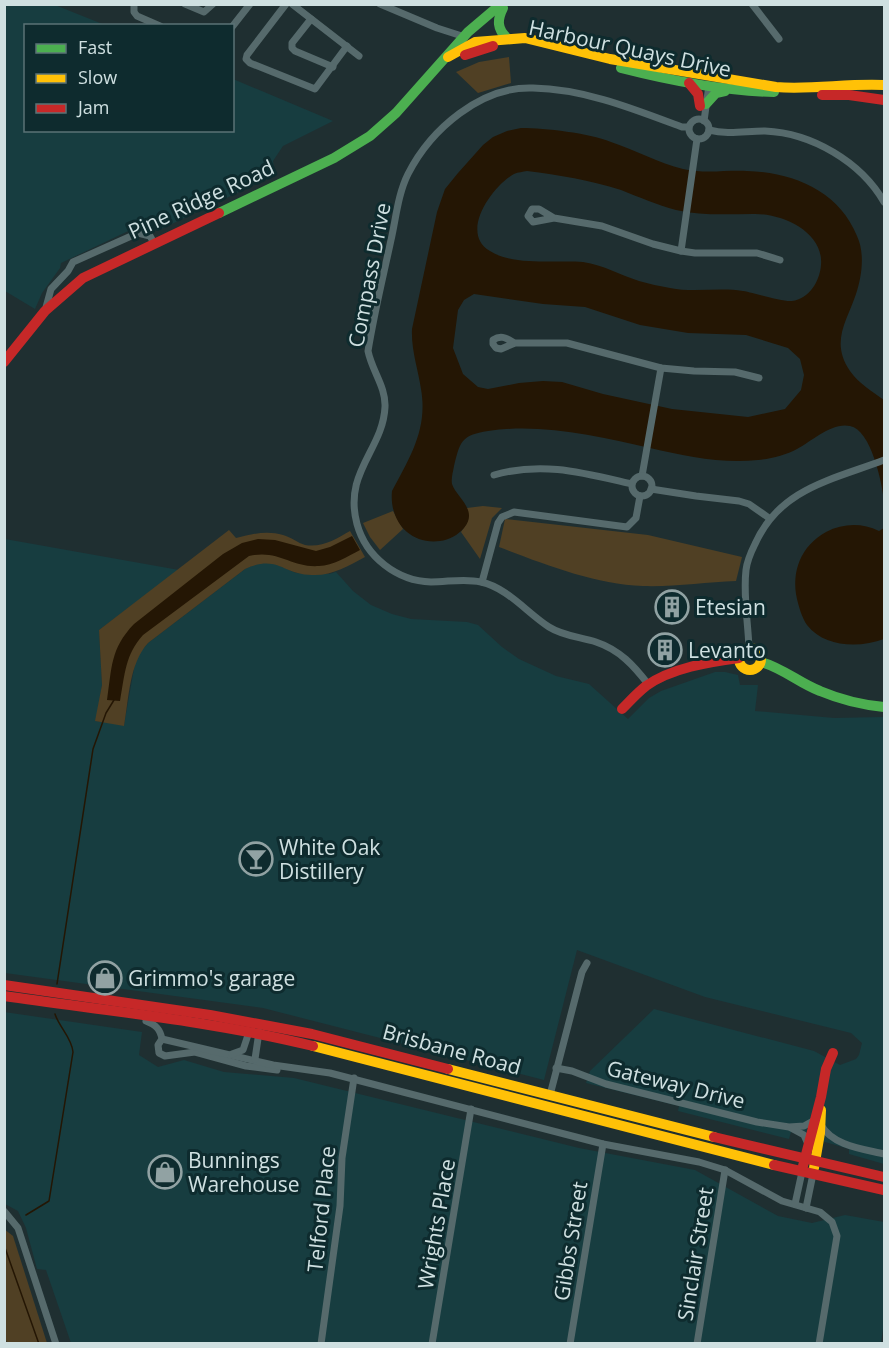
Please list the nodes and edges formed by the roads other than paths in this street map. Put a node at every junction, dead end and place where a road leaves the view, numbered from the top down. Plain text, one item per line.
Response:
1 (134, 4) edge
2 (185, 4) edge
3 (213, 4) edge
4 (250, 4) edge
5 (286, 4) edge
6 (292, 4) edge
7 (380, 4) edge
8 (752, 4) edge
9 (504, 6) edge
10 (311, 19) junction
11 (155, 24) edge
12 (234, 24) edge
13 (463, 36) junction
14 (507, 38) junction
15 (779, 39) dead end
16 (475, 42) junction
17 (347, 46) junction
18 (493, 46) junction
19 (465, 55) junction
20 (359, 56) dead end
21 (442, 60) junction
22 (333, 67) junction
23 (707, 81) junction
24 (423, 83) junction
25 (689, 83) junction
26 (885, 85) edge
27 (731, 90) junction
28 (885, 100) edge
29 (703, 105) junction
30 (700, 120) junction
31 (689, 127) junction
32 (709, 130) junction
33 (697, 139) junction
34 (885, 202) edge
35 (554, 218) dead end
36 (154, 243) junction
37 (681, 251) junction
38 (780, 260) dead end
39 (68, 271) junction
40 (83, 278) junction
41 (45, 311) junction
42 (515, 343) dead end
43 (4, 362) edge
44 (661, 368) junction
45 (759, 378) dead end
46 (885, 460) edge
47 (494, 475) dead end
48 (642, 476) junction
49 (632, 484) junction
50 (651, 489) junction
51 (640, 496) junction
52 (769, 518) junction
53 (482, 582) junction
54 (749, 648) junction
55 (739, 658) junction
56 (761, 662) junction
57 (648, 684) junction
58 (885, 707) edge
59 (622, 709) dead end
60 (587, 963) dead end
61 (4, 985) edge
62 (4, 996) edge
63 (129, 1014) junction
64 (255, 1028) junction
65 (162, 1039) junction
66 (215, 1051) junction
67 (833, 1053) dead end
68 (255, 1059) junction
69 (242, 1065) junction
70 (288, 1068) junction
71 (556, 1068) junction
72 (354, 1078) junction
73 (550, 1095) junction
74 (471, 1109) junction
75 (817, 1123) junction
76 (789, 1127) junction
77 (836, 1140) junction
78 (603, 1144) junction
79 (813, 1145) junction
80 (885, 1154) edge
81 (809, 1167) junction
82 (725, 1170) junction
83 (885, 1177) edge
84 (885, 1190) edge
85 (795, 1204) junction
86 (809, 1209) junction
87 (4, 1211) edge
88 (56, 1344) edge
89 (321, 1344) edge
90 (432, 1344) edge
91 (570, 1344) edge
92 (697, 1344) edge
93 (819, 1344) edge

1 - 11 street
2 - 3 street
4 - 12 street
5 - 22 street
6 - 10 street
7 - 13 street
8 - 15 street
9 - 13 main road, Pine Ridge Road
9 - 14 main road
9 - 16 main road, Pine Ridge Road
10 - 17 street
10 - 22 street
13 - 16 street
13 - 21 main road, Pine Ridge Road
14 - 16 main road, Harbour Quays Drive
14 - 23 main road, Harbour Quays Drive
16 - 18 main road, Harbour Quays Drive
16 - 19 main road, Pine Ridge Road
16 - 21 main road, Harbour Quays Drive
17 - 20 street
17 - 22 street
18 - 19 main road
18 - 25 main road, Harbour Quays Drive
19 - 24 main road, Pine Ridge Road
21 - 24 main road, Pine Ridge Road
23 - 25 main road, Harbour Quays Drive
23 - 26 main road, Harbour Quays Drive
23 - 27 main road, Harbour Quays Drive
23 - 29 street
24 - 36 main road, Pine Ridge Road
25 - 29 main road
27 - 28 main road, Harbour Quays Drive
27 - 29 main road
29 - 30 street
30 - 31 street
30 - 32 street
31 - 33 street
31 - 53 street, Compass Drive
32 - 33 street
32 - 34 street
33 - 37 street
35 - 37 street
36 - 39 street
36 - 40 main road, Pine Ridge Road
37 - 38 street
39 - 40 street
39 - 41 street
40 - 41 main road, Pine Ridge Road
41 - 43 main road, Pine Ridge Road
42 - 44 street
44 - 45 street
44 - 48 street
46 - 52 street
47 - 49 street
48 - 49 street
48 - 50 street
49 - 51 street
50 - 51 street
50 - 52 street
51 - 53 street
52 - 54 street
53 - 57 street, Compass Drive
54 - 55 main road
54 - 56 main road
55 - 56 main road
55 - 57 main road
56 - 58 main road
57 - 59 main road
60 - 71 street
61 - 64 main road, Brisbane Road
62 - 63 main road, Brisbane Road
63 - 64 main road, Brisbane Road
63 - 65 street
64 - 66 street
64 - 68 street
64 - 73 main road, Brisbane Road
64 - 81 main road, Brisbane Road
65 - 66 street
65 - 69 street
66 - 68 street
67 - 75 main road
68 - 69 street
68 - 70 street
69 - 70 street
70 - 72 street
71 - 73 street
71 - 76 street, Gateway Drive
72 - 74 street
72 - 89 street, Telford Place
73 - 81 main road, Brisbane Road
74 - 78 street
74 - 90 street, Wrights Place
75 - 76 street, Gateway Drive
75 - 77 street
75 - 79 main road
76 - 79 street
77 - 79 street
77 - 80 street
78 - 82 street
78 - 91 street, Gibbs Street
79 - 81 main road
81 - 83 main road, Brisbane Road
81 - 84 main road, Brisbane Road
81 - 85 street
81 - 86 street
82 - 85 street
82 - 92 street, Sinclair Street
85 - 86 street
86 - 93 street
87 - 88 street

